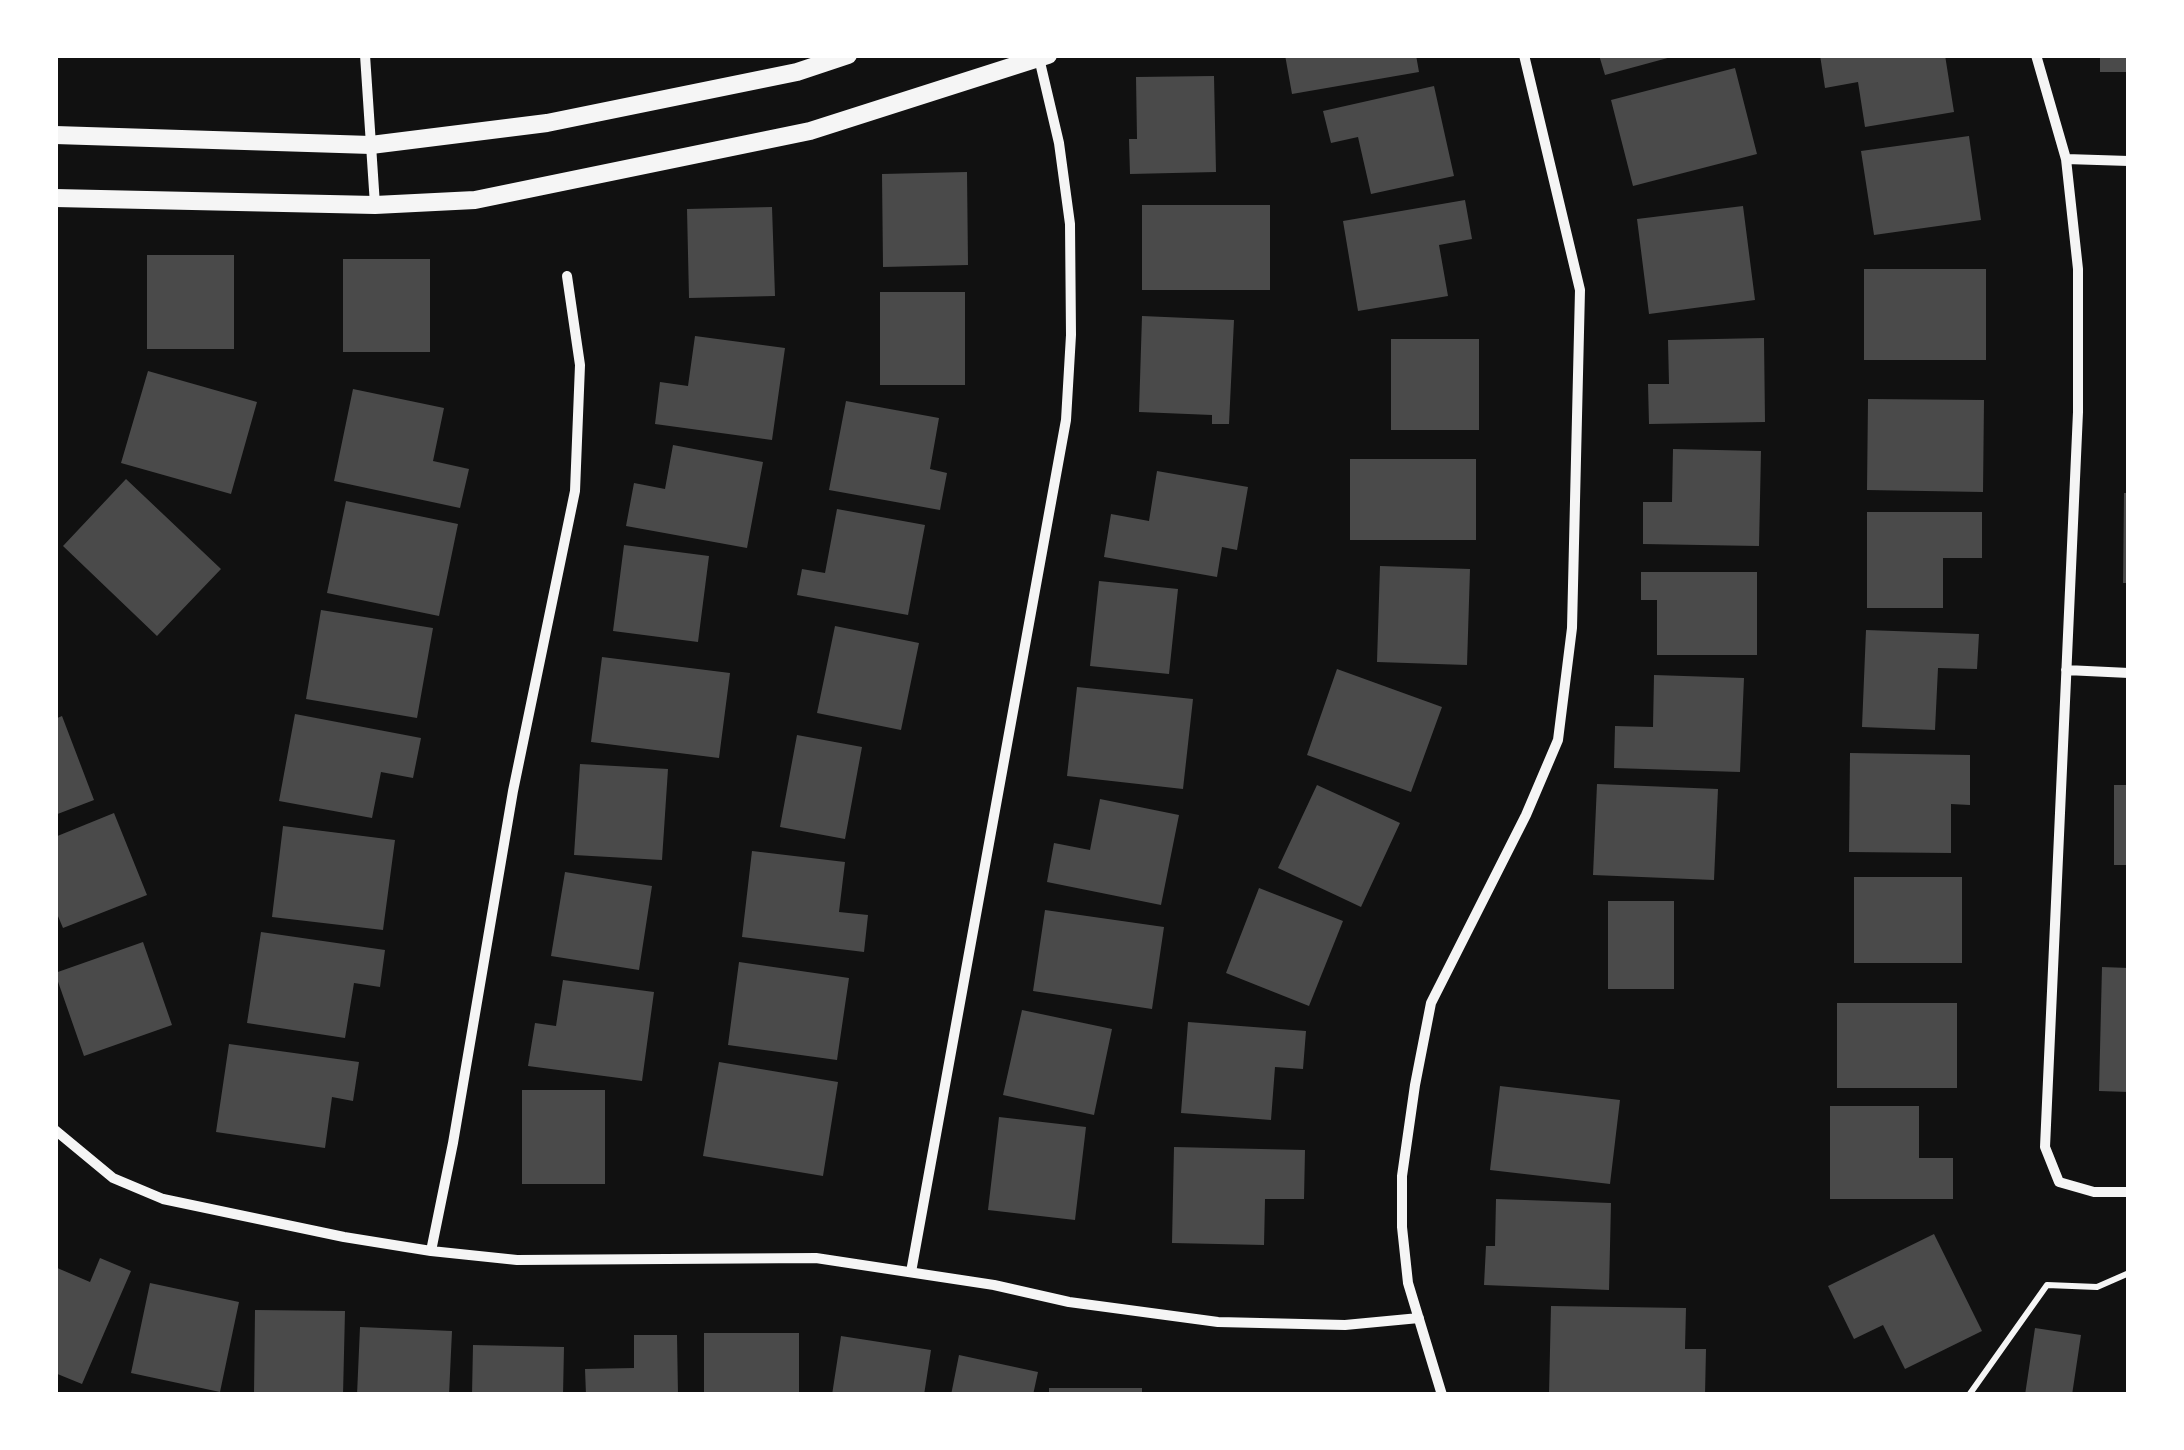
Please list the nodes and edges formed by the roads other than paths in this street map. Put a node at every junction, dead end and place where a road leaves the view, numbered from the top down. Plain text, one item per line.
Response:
1 (366, 55) edge
2 (848, 55) edge
3 (1524, 55) edge
4 (2036, 55) edge
5 (1044, 57) edge
6 (55, 135) edge
7 (371, 145) junction
8 (2066, 158) junction
9 (2129, 161) edge
10 (55, 198) edge
11 (375, 205) junction
12 (568, 276) dead end
13 (2066, 670) junction
14 (2129, 673) edge
15 (55, 1130) edge
16 (2129, 1192) edge
17 (431, 1251) junction
18 (911, 1272) junction
19 (1419, 1318) junction
20 (1442, 1395) edge

1 - 7 street
2 - 7 street
3 - 19 street
4 - 8 street
5 - 11 street
5 - 18 street
6 - 7 street
7 - 11 street
8 - 9 street
8 - 13 street
10 - 11 street
12 - 17 street
13 - 14 street
13 - 16 street
15 - 17 street
17 - 18 street
18 - 19 street
19 - 20 street

